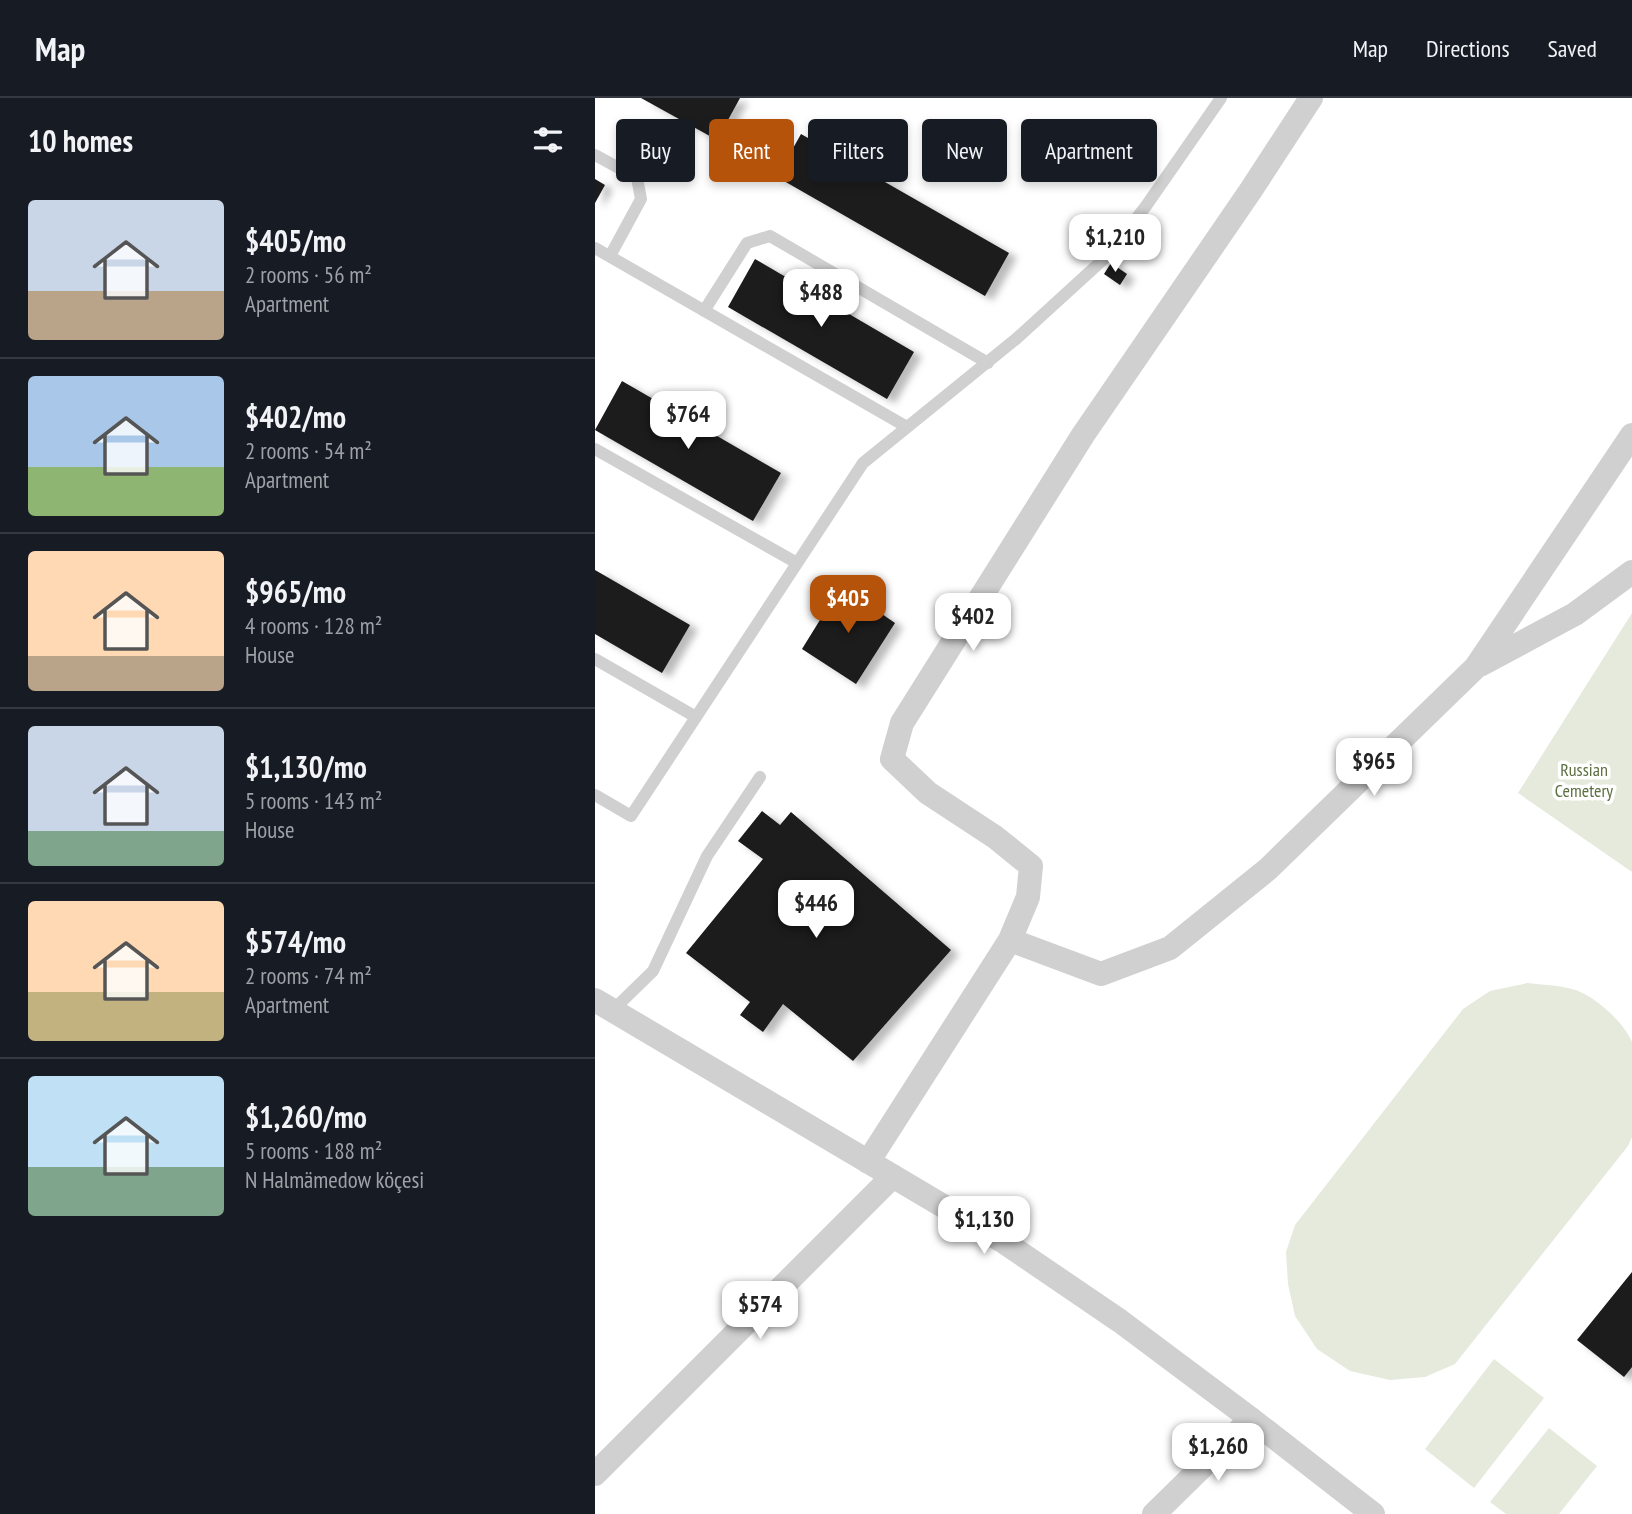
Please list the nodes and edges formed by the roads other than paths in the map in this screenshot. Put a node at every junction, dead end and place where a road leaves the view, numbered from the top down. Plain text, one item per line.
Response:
1 (1221, 98) edge
2 (1311, 98) edge
3 (595, 155) edge
4 (595, 248) edge
5 (610, 256) junction
6 (704, 311) junction
7 (988, 363) junction
8 (907, 427) junction
9 (1632, 435) edge
10 (595, 449) edge
11 (797, 563) junction
12 (1632, 572) edge
13 (595, 659) edge
14 (1476, 667) junction
15 (695, 717) junction
16 (760, 777) dead end
17 (595, 795) edge
18 (1010, 940) junction
19 (601, 1013) edge
20 (869, 1162) junction
21 (893, 1176) junction
22 (1251, 1419) junction
23 (595, 1474) edge
24 (1154, 1514) edge
25 (1373, 1514) edge

1 - 7 lane
2 - 18 street
3 - 5 lane
4 - 5 lane
5 - 6 lane
6 - 7 lane
6 - 8 lane
7 - 8 lane
8 - 11 lane
9 - 14 street
10 - 11 lane
11 - 15 lane
12 - 14 street
13 - 15 lane
14 - 18 street
15 - 17 lane
16 - 19 lane
18 - 20 street
19 - 20 street
20 - 21 street
21 - 22 street
21 - 23 street
22 - 24 street
22 - 25 street

